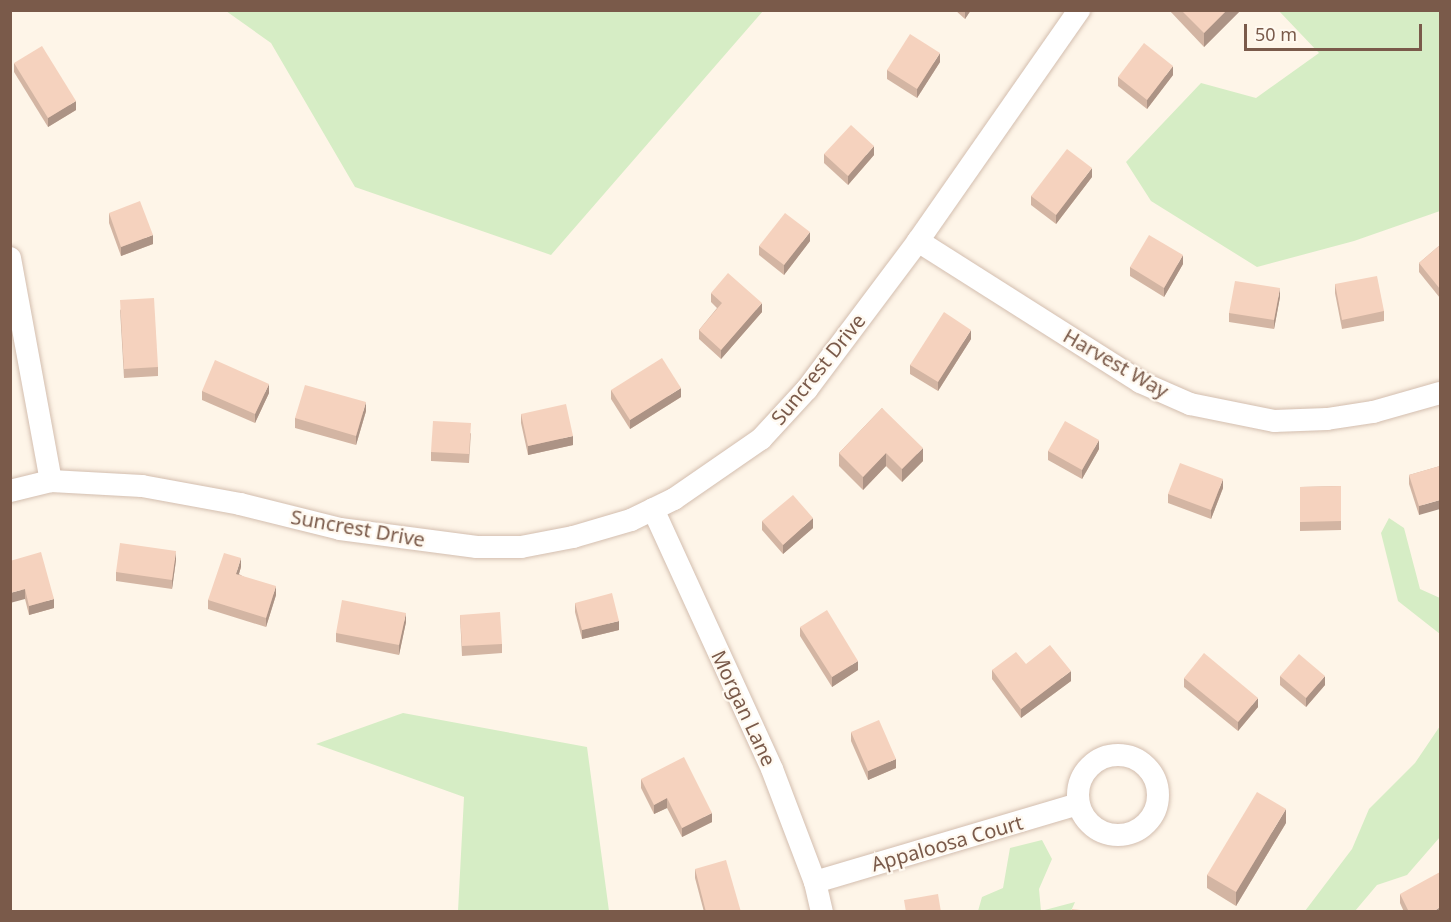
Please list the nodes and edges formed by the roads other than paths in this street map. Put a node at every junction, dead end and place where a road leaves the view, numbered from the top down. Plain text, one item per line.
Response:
1 (1079, 10) edge
2 (918, 242) junction
3 (10, 258) edge
4 (1440, 393) edge
5 (51, 481) junction
6 (10, 491) edge
7 (653, 510) junction
8 (1079, 804) dead end
9 (815, 882) junction
10 (822, 912) edge

1 - 2 street, Suncrest Drive
2 - 4 street, Harvest Way
2 - 7 street, Suncrest Drive
3 - 5 street
5 - 6 street, Suncrest Drive
5 - 7 street, Suncrest Drive
7 - 9 street, Morgan Lane
8 - 9 street, Appaloosa Court
9 - 10 street, Morgan Lane

